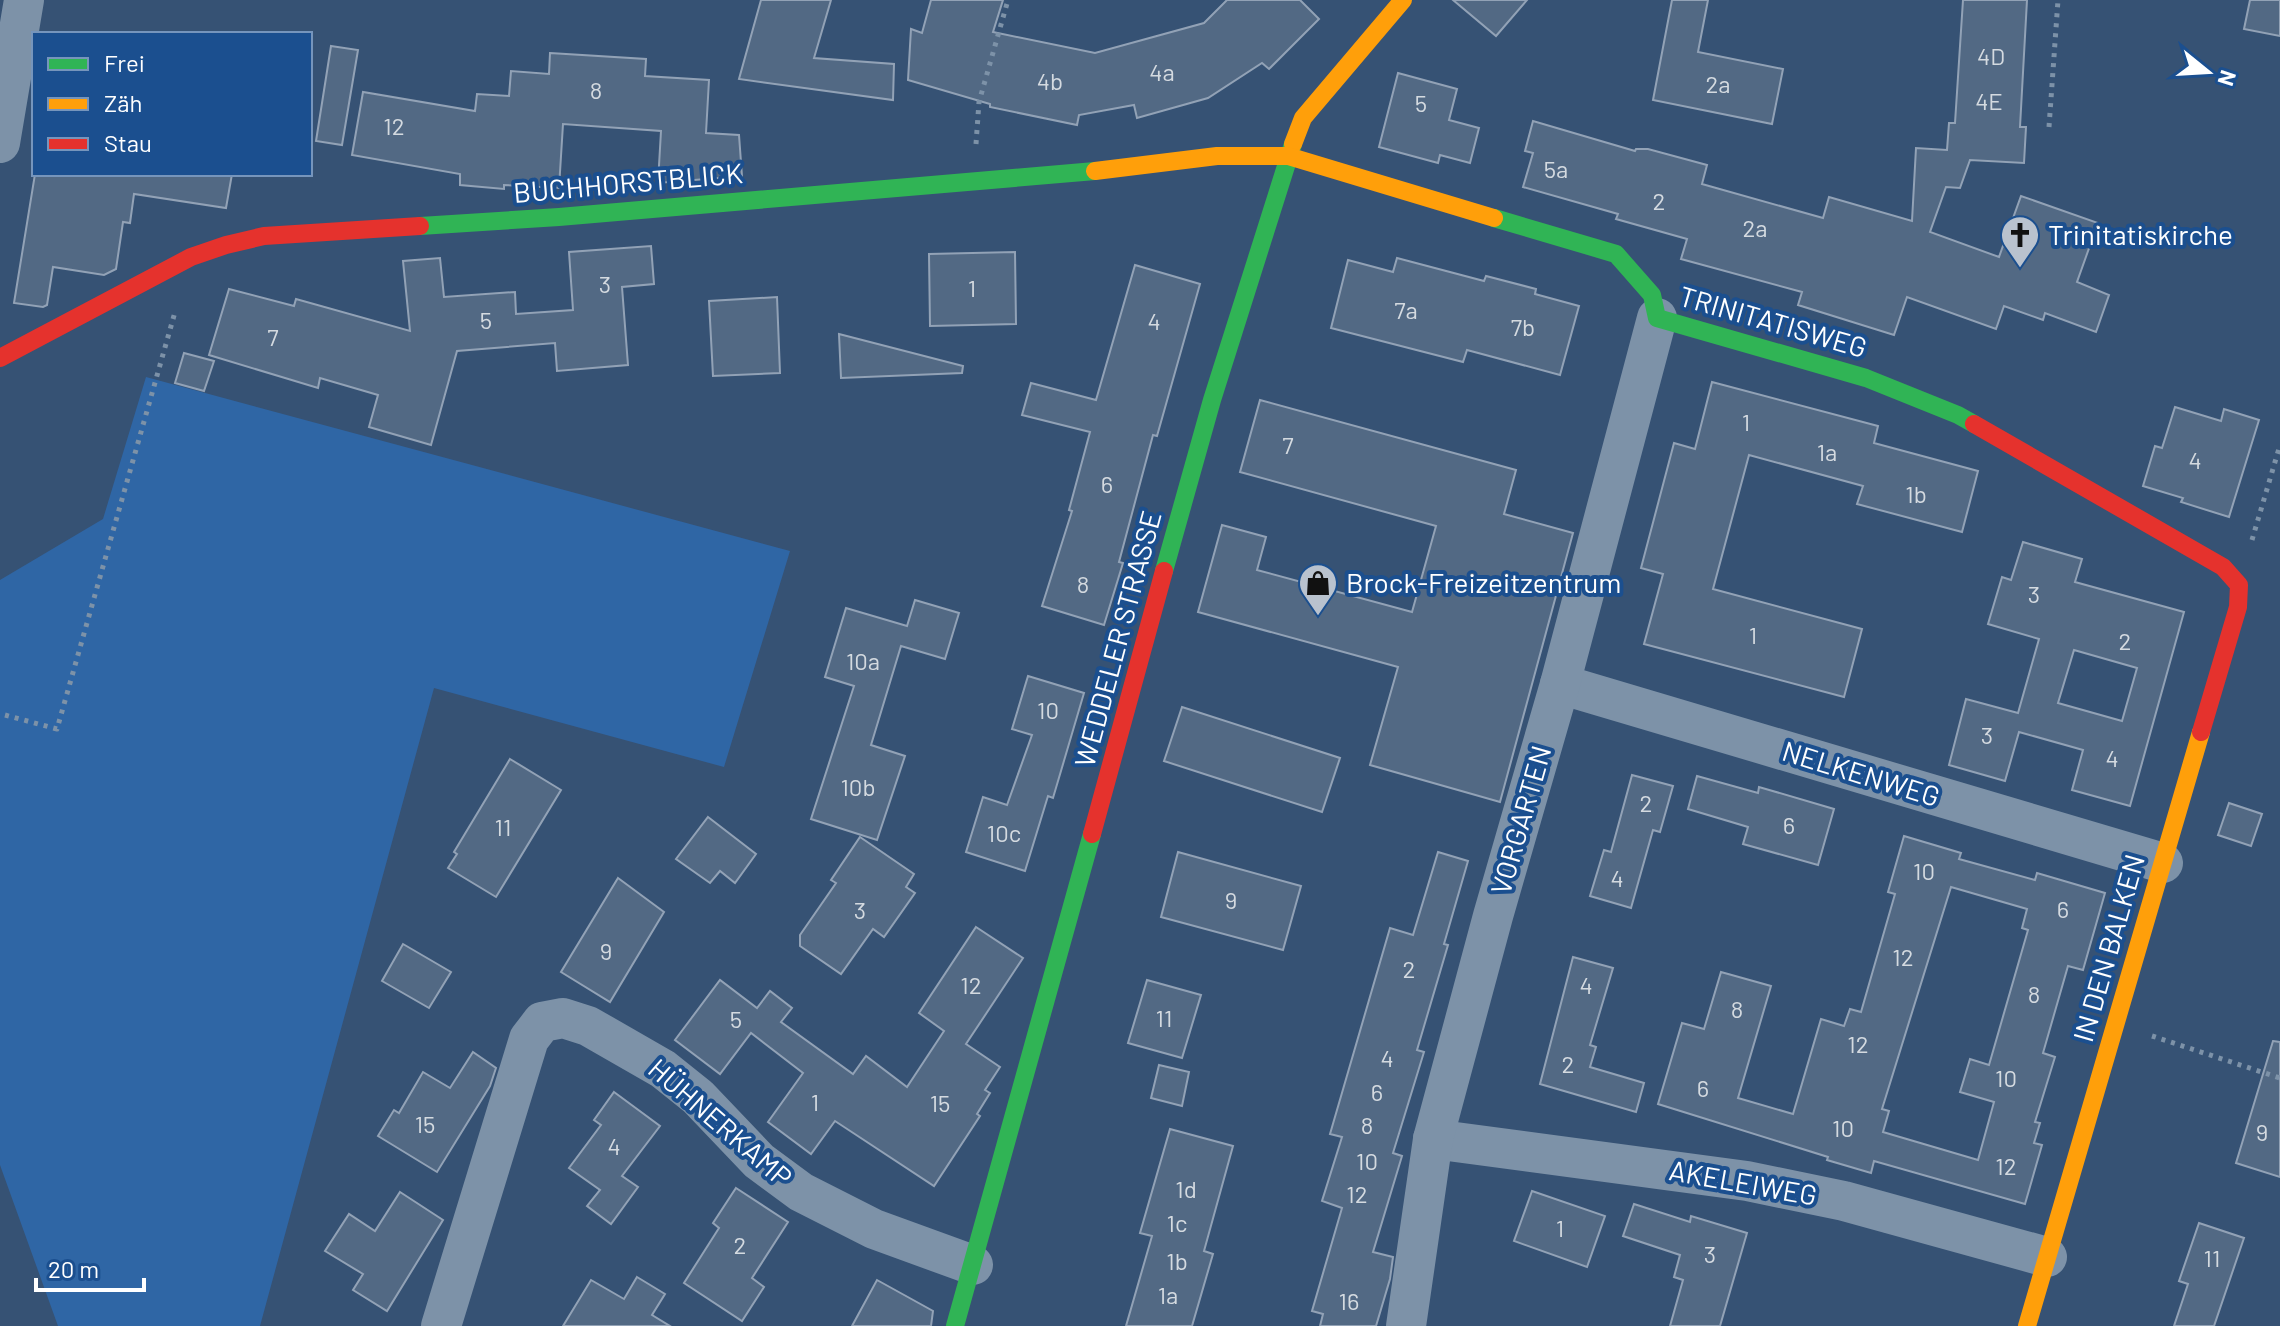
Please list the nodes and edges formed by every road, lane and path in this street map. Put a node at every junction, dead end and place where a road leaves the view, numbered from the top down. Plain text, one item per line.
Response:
1 (24, 0) edge
2 (1008, 0) edge
3 (1403, 0) edge
4 (2058, 0) edge
5 (2049, 127) dead end
6 (0, 143) edge
7 (1288, 156) junction
8 (974, 181) junction
9 (191, 257) junction
10 (1657, 318) junction
11 (0, 358) edge
12 (2280, 445) edge
13 (2239, 585) junction
14 (1560, 684) junction
15 (5, 715) dead end
16 (2163, 863) junction
17 (2115, 1025) junction
18 (2280, 1078) edge
19 (1433, 1139) junction
20 (2047, 1257) junction
21 (973, 1265) junction
22 (441, 1326) edge
23 (955, 1326) edge
24 (1406, 1326) edge
25 (2027, 1326) edge

1 - 6 street
2 - 8 path
3 - 7 street, WEDDELER STRASSE
4 - 5 path
7 - 8 street, BUCHHORSTBLICK
7 - 10 street, TRINITATISWEG
7 - 21 street, WEDDELER STRASSE
8 - 9 street, BUCHHORSTBLICK
9 - 11 street, BUCHHORSTBLICK
9 - 15 path
10 - 13 street, TRINITATISWEG
10 - 14 street, VORGARTEN
12 - 13 path
13 - 16 street, IN DEN BALKEN
14 - 16 street, NELKENWEG
14 - 19 street, VORGARTEN
16 - 17 street, IN DEN BALKEN
17 - 18 path
17 - 20 street, IN DEN BALKEN
19 - 20 street, AKELEIWEG
19 - 24 street, VORGARTEN
20 - 25 street, IN DEN BALKEN
21 - 22 street, HÜHNERKAMP
21 - 23 street, WEDDELER STRASSE

